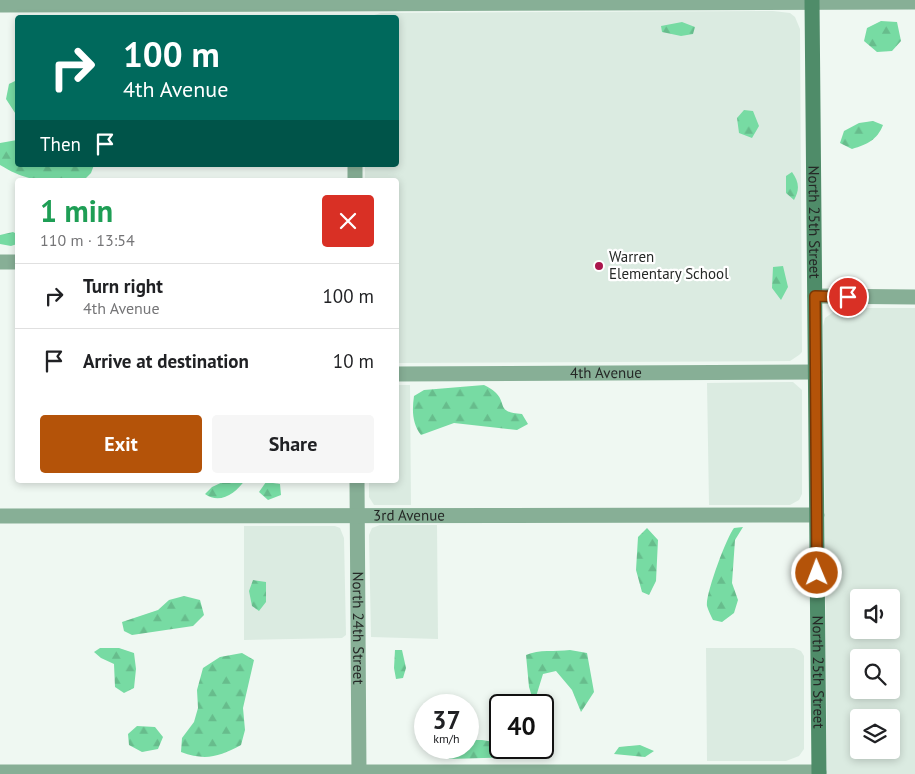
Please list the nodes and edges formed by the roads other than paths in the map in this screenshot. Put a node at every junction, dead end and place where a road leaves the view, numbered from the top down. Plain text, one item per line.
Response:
1 (812, 1) edge
2 (915, 2) edge
3 (0, 5) edge
4 (354, 7) edge
5 (0, 262) edge
6 (15, 262) edge
7 (815, 296) junction
8 (915, 297) edge
9 (815, 372) junction
10 (399, 374) edge
11 (357, 483) edge
12 (816, 515) junction
13 (0, 516) edge
14 (357, 516) junction
15 (0, 772) edge
16 (359, 773) edge
17 (819, 773) edge

1 - 2 street
1 - 4 street
1 - 7 street, North 25th Street
3 - 4 street
5 - 6 street
7 - 8 street
7 - 9 street, North 25th Street
9 - 10 street, 4th Avenue
9 - 12 street, North 25th Street
11 - 14 street, North 24th Street
12 - 14 street, 3rd Avenue
12 - 17 street, North 25th Street
13 - 14 street, 3rd Avenue
14 - 16 street, North 24th Street
15 - 16 street
16 - 17 street

